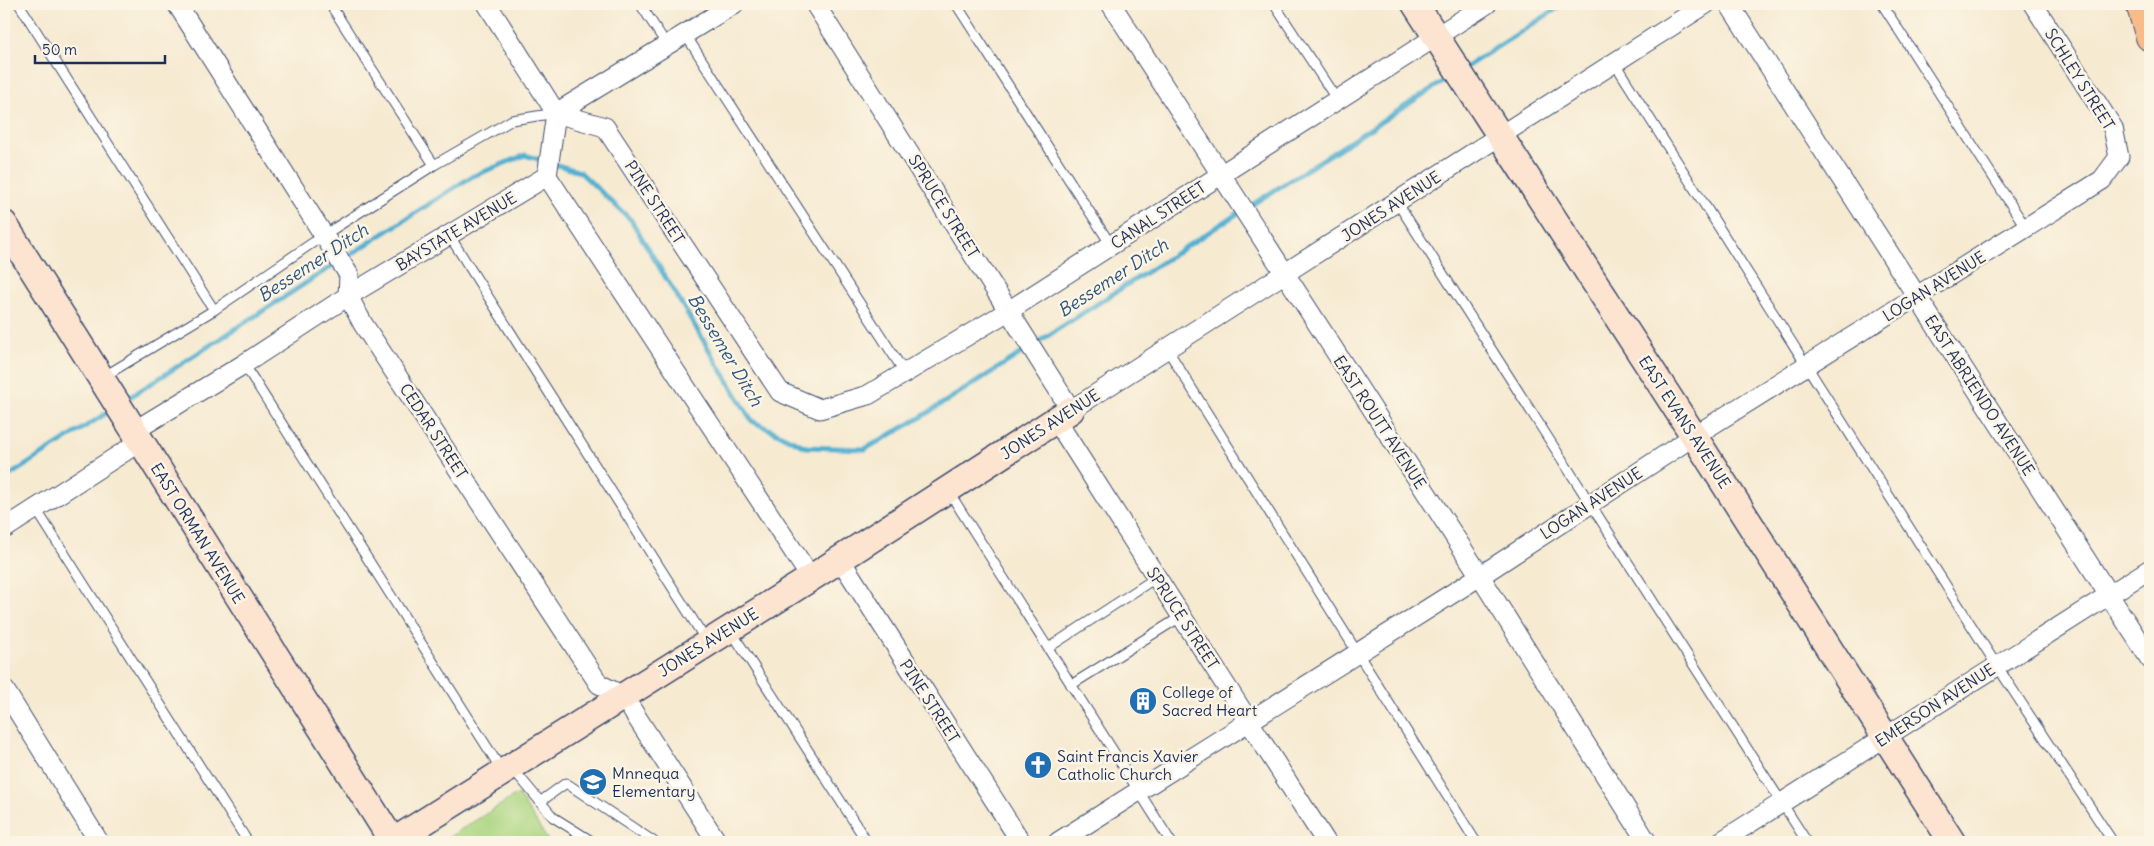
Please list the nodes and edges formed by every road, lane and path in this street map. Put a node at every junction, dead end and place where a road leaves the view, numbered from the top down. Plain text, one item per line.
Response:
1 (19, 4) edge
2 (177, 4) edge
3 (330, 4) edge
4 (487, 4) edge
5 (640, 4) edge
6 (734, 4) edge
7 (815, 4) edge
8 (956, 4) edge
9 (1111, 4) edge
10 (1274, 4) edge
11 (1415, 4) edge
12 (1487, 4) edge
13 (1706, 4) edge
14 (1729, 4) edge
15 (1882, 4) edge
16 (2033, 4) edge
17 (2140, 4) edge
18 (686, 34) junction
19 (1436, 37) junction
20 (2150, 37) edge
21 (667, 45) junction
22 (1614, 62) junction
23 (1337, 100) junction
24 (556, 113) junction
25 (1500, 135) junction
26 (2118, 158) joint
27 (434, 165) junction
28 (1221, 174) junction
29 (547, 176) junction
30 (1397, 202) junction
31 (4, 224) edge
32 (2026, 228) junction
33 (449, 235) junction
34 (327, 239) junction
35 (1111, 245) junction
36 (1284, 275) junction
37 (348, 296) junction
38 (1916, 297) junction
39 (214, 310) junction
40 (1010, 310) junction
41 (1167, 349) junction
42 (244, 364) junction
43 (1806, 366) junction
44 (905, 373) junction
45 (100, 378) junction
46 (820, 409) joint
47 (1064, 415) junction
48 (132, 428) junction
49 (1694, 436) junction
50 (948, 490) junction
51 (1590, 504) junction
52 (36, 509) junction
53 (4, 529) edge
54 (840, 559) junction
55 (2150, 569) edge
56 (1480, 576) junction
57 (811, 578) junction
58 (1157, 578) junction
59 (2110, 594) junction
60 (1182, 616) junction
61 (730, 628) junction
62 (707, 642) junction
63 (1048, 648) junction
64 (1356, 653) junction
65 (2150, 659) edge
66 (1998, 666) junction
67 (1071, 685) junction
68 (4, 689) edge
69 (623, 696) junction
70 (1249, 720) junction
71 (1886, 736) junction
72 (507, 770) junction
73 (1139, 792) junction
74 (540, 802) junction
75 (1782, 803) junction
76 (653, 841) edge
77 (99, 842) edge
78 (248, 842) edge
79 (392, 842) edge
80 (593, 842) edge
81 (717, 842) edge
82 (867, 842) edge
83 (1021, 842) edge
84 (1058, 842) edge
85 (1171, 842) edge
86 (1326, 842) edge
87 (1476, 842) edge
88 (1647, 842) edge
89 (1720, 842) edge
90 (1807, 842) edge
91 (1952, 842) edge
92 (2113, 842) edge

1 - 39 lane
2 - 34 street
3 - 27 lane
4 - 24 street
5 - 21 lane
6 - 18 street
7 - 40 street, SPRUCE STREET
8 - 35 lane
9 - 28 street, EAST ROUTT AVENUE
10 - 23 lane
11 - 19 street, EAST EVANS AVENUE
12 - 19 street, CANAL STREET
13 - 22 street, JONES AVENUE
14 - 38 street, EAST ABRIENDO AVENUE
15 - 32 lane
16 - 26 street, SCHLEY STREET
17 - 20 highway
18 - 21 street
18 - 44 lane
19 - 23 street, CANAL STREET
19 - 25 street, EAST EVANS AVENUE
21 - 24 street
22 - 25 street, JONES AVENUE
22 - 43 lane
23 - 28 street, CANAL STREET
24 - 27 lane
24 - 29 street
24 - 46 street, PINE STREET
25 - 30 street, JONES AVENUE
25 - 49 street, EAST EVANS AVENUE
26 - 32 street, LOGAN AVENUE
27 - 34 lane
28 - 35 street, CANAL STREET
28 - 36 street, EAST ROUTT AVENUE
29 - 33 street, BAYSTATE AVENUE
29 - 57 street
30 - 36 street, JONES AVENUE
30 - 51 lane
31 - 45 street, EAST ORMAN AVENUE
32 - 38 street, LOGAN AVENUE
33 - 37 street, BAYSTATE AVENUE
33 - 62 lane
34 - 37 street
34 - 39 lane
35 - 40 street, CANAL STREET
36 - 41 street, JONES AVENUE
36 - 56 street, EAST ROUTT AVENUE
37 - 42 street, BAYSTATE AVENUE
37 - 69 street, CEDAR STREET
38 - 43 street, LOGAN AVENUE
38 - 59 street, EAST ABRIENDO AVENUE
39 - 45 lane
40 - 44 street, CANAL STREET
40 - 47 street, SPRUCE STREET
41 - 47 street, JONES AVENUE
41 - 64 lane
42 - 48 street, BAYSTATE AVENUE
42 - 72 lane
43 - 49 street, LOGAN AVENUE
43 - 66 lane
44 - 46 street, CANAL STREET
45 - 48 street, EAST ORMAN AVENUE
47 - 50 street, JONES AVENUE
47 - 58 street, SPRUCE STREET
48 - 52 street, BAYSTATE AVENUE
48 - 79 street, EAST ORMAN AVENUE
49 - 51 street, LOGAN AVENUE
49 - 71 street, EAST EVANS AVENUE
50 - 54 street, JONES AVENUE
50 - 63 lane
51 - 56 street, LOGAN AVENUE
51 - 75 lane
52 - 53 street, BAYSTATE AVENUE
52 - 78 lane
54 - 57 street, JONES AVENUE
54 - 83 street, PINE STREET
55 - 59 street, EMERSON AVENUE
56 - 64 street, LOGAN AVENUE
56 - 88 street, EAST ROUTT AVENUE
57 - 61 street, JONES AVENUE
58 - 60 street, SPRUCE STREET
58 - 63 lane
59 - 65 street, EAST ABRIENDO AVENUE
59 - 66 street, EMERSON AVENUE
60 - 67 lane
60 - 70 street, SPRUCE STREET
61 - 62 street, JONES AVENUE
61 - 82 lane
62 - 69 street, JONES AVENUE
63 - 67 lane
64 - 70 street, LOGAN AVENUE
64 - 87 lane
66 - 71 street, EMERSON AVENUE
66 - 92 lane
67 - 73 lane
68 - 77 street
69 - 72 street, JONES AVENUE
69 - 81 street
70 - 73 street, LOGAN AVENUE
70 - 86 street, SPRUCE STREET
71 - 75 street, EMERSON AVENUE
71 - 91 street, EAST EVANS AVENUE
72 - 74 lane
72 - 79 street, JONES AVENUE
73 - 84 street, LOGAN AVENUE
73 - 85 lane
74 - 76 lane
74 - 80 lane
75 - 89 street, EMERSON AVENUE
75 - 90 lane

